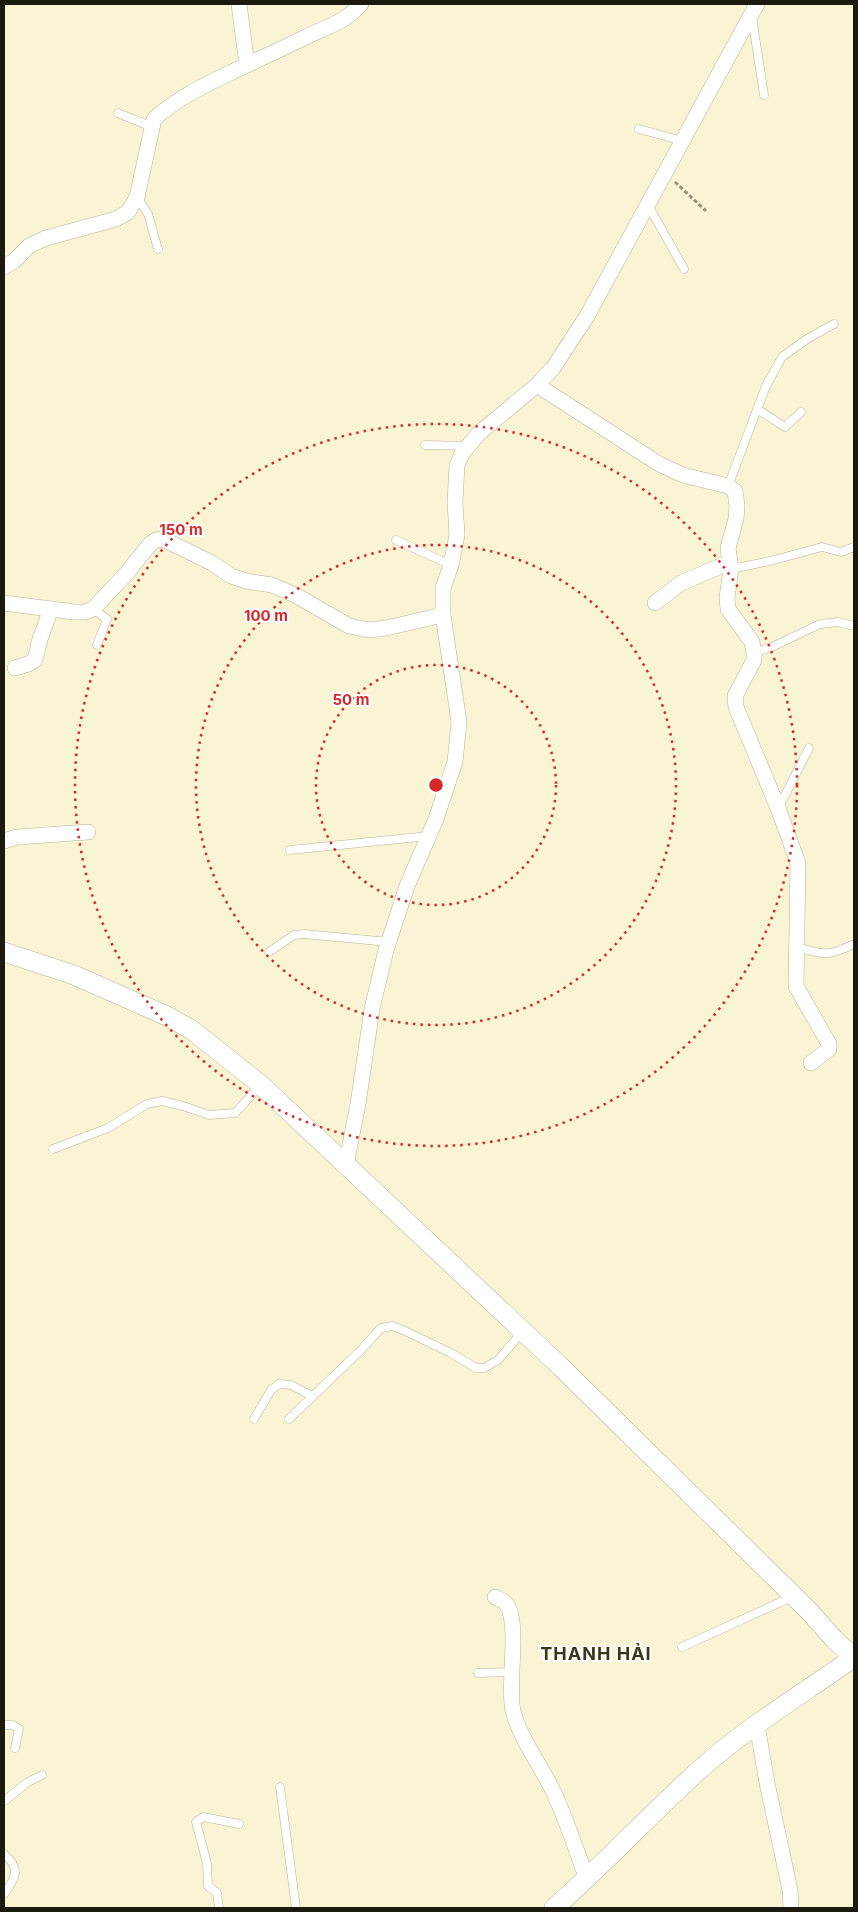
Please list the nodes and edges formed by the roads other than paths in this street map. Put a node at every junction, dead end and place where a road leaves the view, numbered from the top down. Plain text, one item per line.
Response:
1 (239, 4) edge
2 (361, 4) edge
3 (754, 8) edge
4 (247, 65) junction
5 (764, 95) dead end
6 (118, 113) dead end
7 (152, 127) junction
8 (639, 129) dead end
9 (683, 141) junction
10 (137, 198) junction
11 (648, 205) junction
12 (158, 249) dead end
13 (4, 267) edge
14 (684, 269) dead end
15 (834, 324) dead end
16 (537, 385) junction
17 (757, 409) junction
18 (801, 412) dead end
19 (425, 445) dead end
20 (469, 446) junction
21 (728, 486) junction
22 (396, 540) dead end
23 (854, 547) edge
24 (451, 565) junction
25 (730, 566) junction
26 (4, 603) edge
27 (655, 603) dead end
28 (51, 609) junction
29 (93, 609) junction
30 (443, 614) junction
31 (854, 626) edge
32 (97, 645) dead end
33 (754, 653) junction
34 (15, 668) dead end
35 (810, 748) dead end
36 (778, 808) junction
37 (88, 832) dead end
38 (429, 836) junction
39 (4, 841) edge
40 (290, 850) dead end
41 (389, 942) junction
42 (854, 944) edge
43 (796, 947) junction
44 (4, 952) edge
45 (269, 952) dead end
46 (811, 1063) dead end
47 (262, 1084) junction
48 (53, 1149) dead end
49 (346, 1165) junction
50 (523, 1331) junction
51 (312, 1396) junction
52 (254, 1419) dead end
53 (289, 1419) dead end
54 (794, 1596) junction
55 (495, 1597) dead end
56 (682, 1647) dead end
57 (854, 1658) edge
58 (512, 1672) junction
59 (478, 1673) dead end
60 (4, 1725) edge
61 (757, 1725) junction
62 (15, 1748) dead end
63 (42, 1775) dead end
64 (280, 1787) dead end
65 (4, 1800) edge
66 (239, 1824) dead end
67 (4, 1854) edge
68 (587, 1879) junction
69 (4, 1894) edge
70 (219, 1908) edge
71 (296, 1908) edge
72 (554, 1908) edge
73 (791, 1908) edge

1 - 4 street
2 - 4 street
3 - 5 lane
3 - 9 street
4 - 7 street
6 - 7 lane
7 - 10 street
8 - 9 lane
9 - 11 street
10 - 12 lane
10 - 13 street
11 - 14 lane
11 - 16 street
15 - 17 lane
16 - 20 street
16 - 21 street
17 - 18 lane
17 - 21 lane
19 - 20 lane
20 - 24 street
21 - 25 street
22 - 24 lane
23 - 25 lane
24 - 30 street
25 - 27 street
25 - 33 street
26 - 28 street
28 - 29 street
28 - 34 street
29 - 30 street
29 - 32 lane
30 - 38 street
31 - 33 lane
33 - 36 street
35 - 36 lane
36 - 43 street
37 - 39 street
38 - 40 lane
38 - 41 street
41 - 45 lane
41 - 49 street
42 - 43 lane
43 - 46 street
44 - 47 street
47 - 48 lane
47 - 49 street
49 - 50 street
50 - 51 lane
50 - 54 street
51 - 52 lane
51 - 53 lane
54 - 56 lane
54 - 57 street
55 - 58 street
57 - 61 street
58 - 59 lane
58 - 68 street
60 - 62 lane
61 - 68 street
61 - 73 street
63 - 65 lane
64 - 71 lane
66 - 70 lane
67 - 69 lane
68 - 72 street

